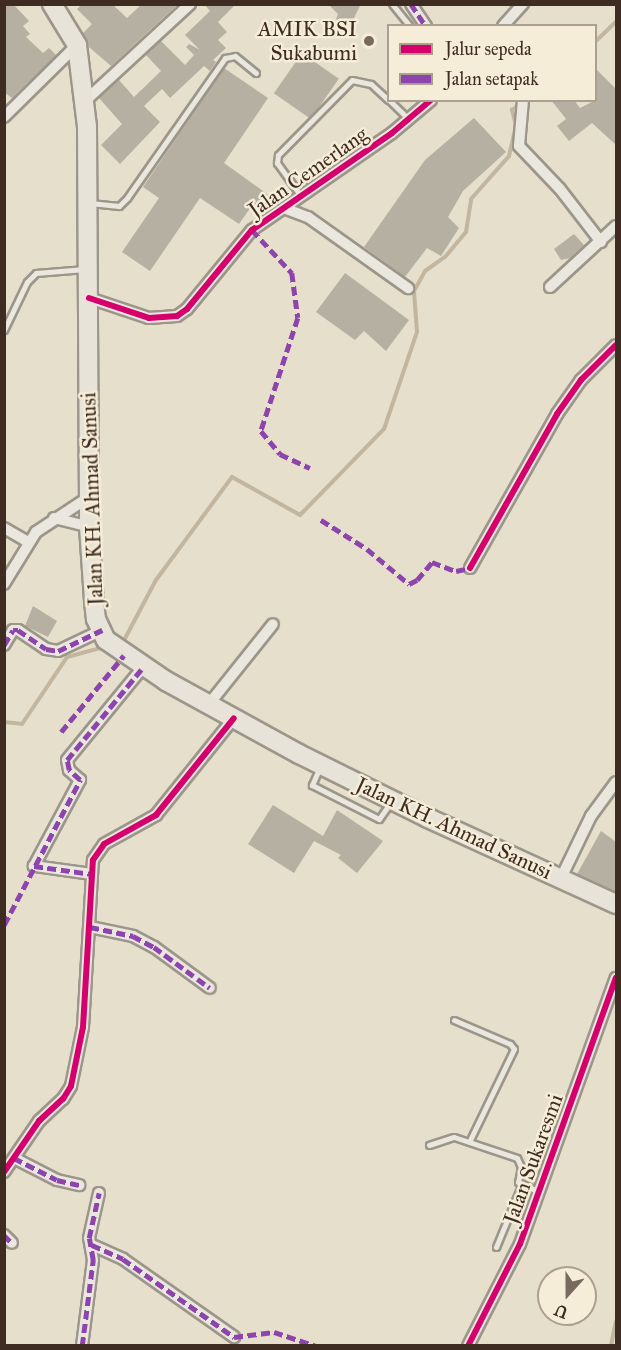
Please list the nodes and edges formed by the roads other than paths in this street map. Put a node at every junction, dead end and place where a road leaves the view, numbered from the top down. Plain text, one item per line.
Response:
1 (52, 4) edge
2 (189, 4) edge
3 (392, 4) edge
4 (411, 4) edge
5 (523, 4) edge
6 (408, 24) edge
7 (425, 24) edge
8 (505, 24) edge
9 (77, 45) junction
10 (256, 73) dead end
11 (387, 98) edge
12 (85, 101) junction
13 (391, 102) edge
14 (429, 102) edge
15 (523, 102) edge
16 (4, 117) edge
17 (409, 119) junction
18 (301, 197) junction
19 (88, 203) junction
20 (284, 208) junction
21 (616, 226) edge
22 (600, 242) junction
23 (87, 269) junction
24 (550, 287) dead end
25 (408, 288) dead end
26 (88, 298) junction
27 (4, 330) edge
28 (616, 345) edge
29 (89, 497) junction
30 (54, 518) junction
31 (89, 527) junction
32 (4, 528) edge
33 (28, 542) junction
34 (470, 568) dead end
35 (4, 584) edge
36 (273, 624) dead end
37 (104, 635) junction
38 (4, 645) edge
39 (143, 667) junction
40 (209, 704) junction
41 (234, 718) junction
42 (616, 782) edge
43 (92, 874) junction
44 (561, 878) junction
45 (616, 904) edge
46 (90, 927) junction
47 (616, 978) edge
48 (210, 988) dead end
49 (454, 1020) dead end
50 (470, 1142) junction
51 (429, 1145) dead end
52 (14, 1158) junction
53 (4, 1172) edge
54 (79, 1185) dead end
55 (520, 1186) junction
56 (537, 1191) junction
57 (99, 1193) dead end
58 (92, 1245) junction
59 (496, 1247) dead end
60 (234, 1337) dead end
61 (82, 1346) edge
62 (468, 1346) edge

1 - 9 highway, Jalan KH. Ahmad Sanusi
2 - 12 street
3 - 6 lane
4 - 7 street
5 - 8 street
9 - 12 highway, Jalan KH. Ahmad Sanusi
9 - 16 street
10 - 19 lane
11 - 18 lane
12 - 19 highway, Jalan KH. Ahmad Sanusi
13 - 17 lane
14 - 17 street, Jalan Cemerlang
15 - 22 street
17 - 18 street, Jalan Cemerlang
18 - 20 street, Jalan Cemerlang
19 - 23 highway, Jalan KH. Ahmad Sanusi
20 - 25 street
20 - 26 street, Jalan Cemerlang
21 - 22 street
22 - 24 street
23 - 26 highway, Jalan KH. Ahmad Sanusi
23 - 27 lane
26 - 29 highway, Jalan KH. Ahmad Sanusi
28 - 34 street
29 - 30 street
29 - 31 highway, Jalan KH. Ahmad Sanusi
30 - 31 street
30 - 33 street
31 - 37 highway, Jalan KH. Ahmad Sanusi
32 - 33 street
33 - 35 street
36 - 40 street
37 - 38 street
37 - 39 highway, Jalan KH. Ahmad Sanusi
39 - 40 highway, Jalan KH. Ahmad Sanusi
39 - 43 street
40 - 41 highway, Jalan KH. Ahmad Sanusi
41 - 43 street
41 - 44 highway, Jalan KH. Ahmad Sanusi
42 - 44 street
43 - 46 street
44 - 45 highway, Jalan KH. Ahmad Sanusi
46 - 48 street
46 - 52 street
47 - 56 street, Jalan Sukaresmi
49 - 50 lane
50 - 51 lane
50 - 55 lane
52 - 53 street
52 - 54 street
55 - 56 lane
55 - 59 lane
56 - 62 street, Jalan Sukaresmi
57 - 58 street
58 - 60 street
58 - 61 street

